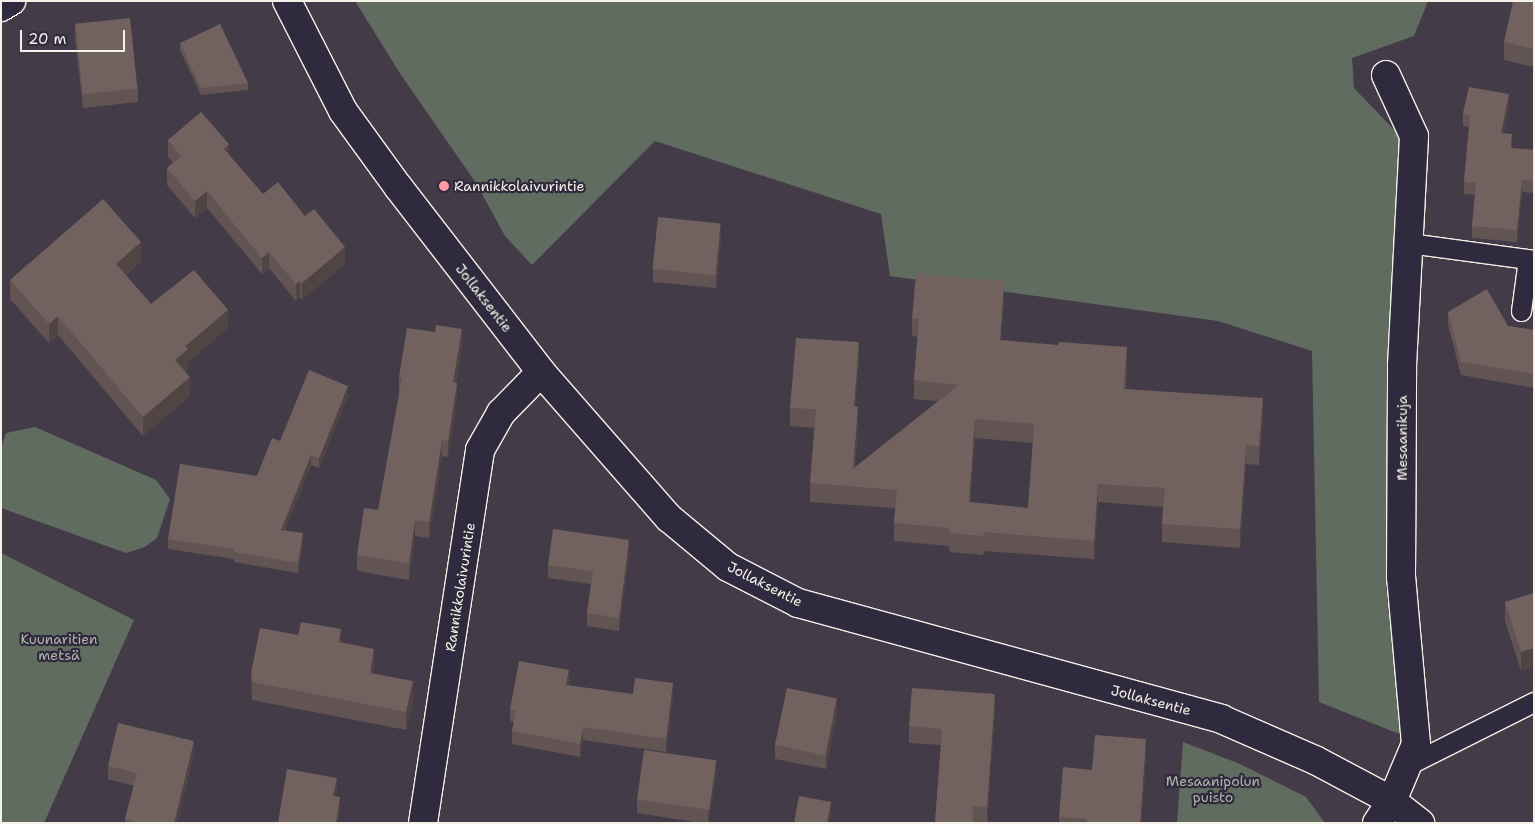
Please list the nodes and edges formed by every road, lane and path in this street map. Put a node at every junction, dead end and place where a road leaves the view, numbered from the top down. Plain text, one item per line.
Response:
1 (10, 1) edge
2 (287, 1) edge
3 (1, 8) edge
4 (1386, 75) dead end
5 (1409, 243) junction
6 (1531, 260) edge
7 (1521, 312) dead end
8 (541, 372) junction
9 (1534, 702) edge
10 (1408, 765) junction
11 (1384, 812) edge
12 (423, 823) edge
13 (1420, 823) edge

1 - 3 main road
2 - 8 main road, Jollaksentie
4 - 5 main road, Mesaanikuja
5 - 6 lane
5 - 10 main road, Mesaanikuja
6 - 7 lane
8 - 11 main road, Jollaksentie
8 - 12 main road, Rannikkolaivurintie
9 - 10 lane
10 - 11 main road, Mesaanikuja
11 - 13 main road, Jollaksentie

